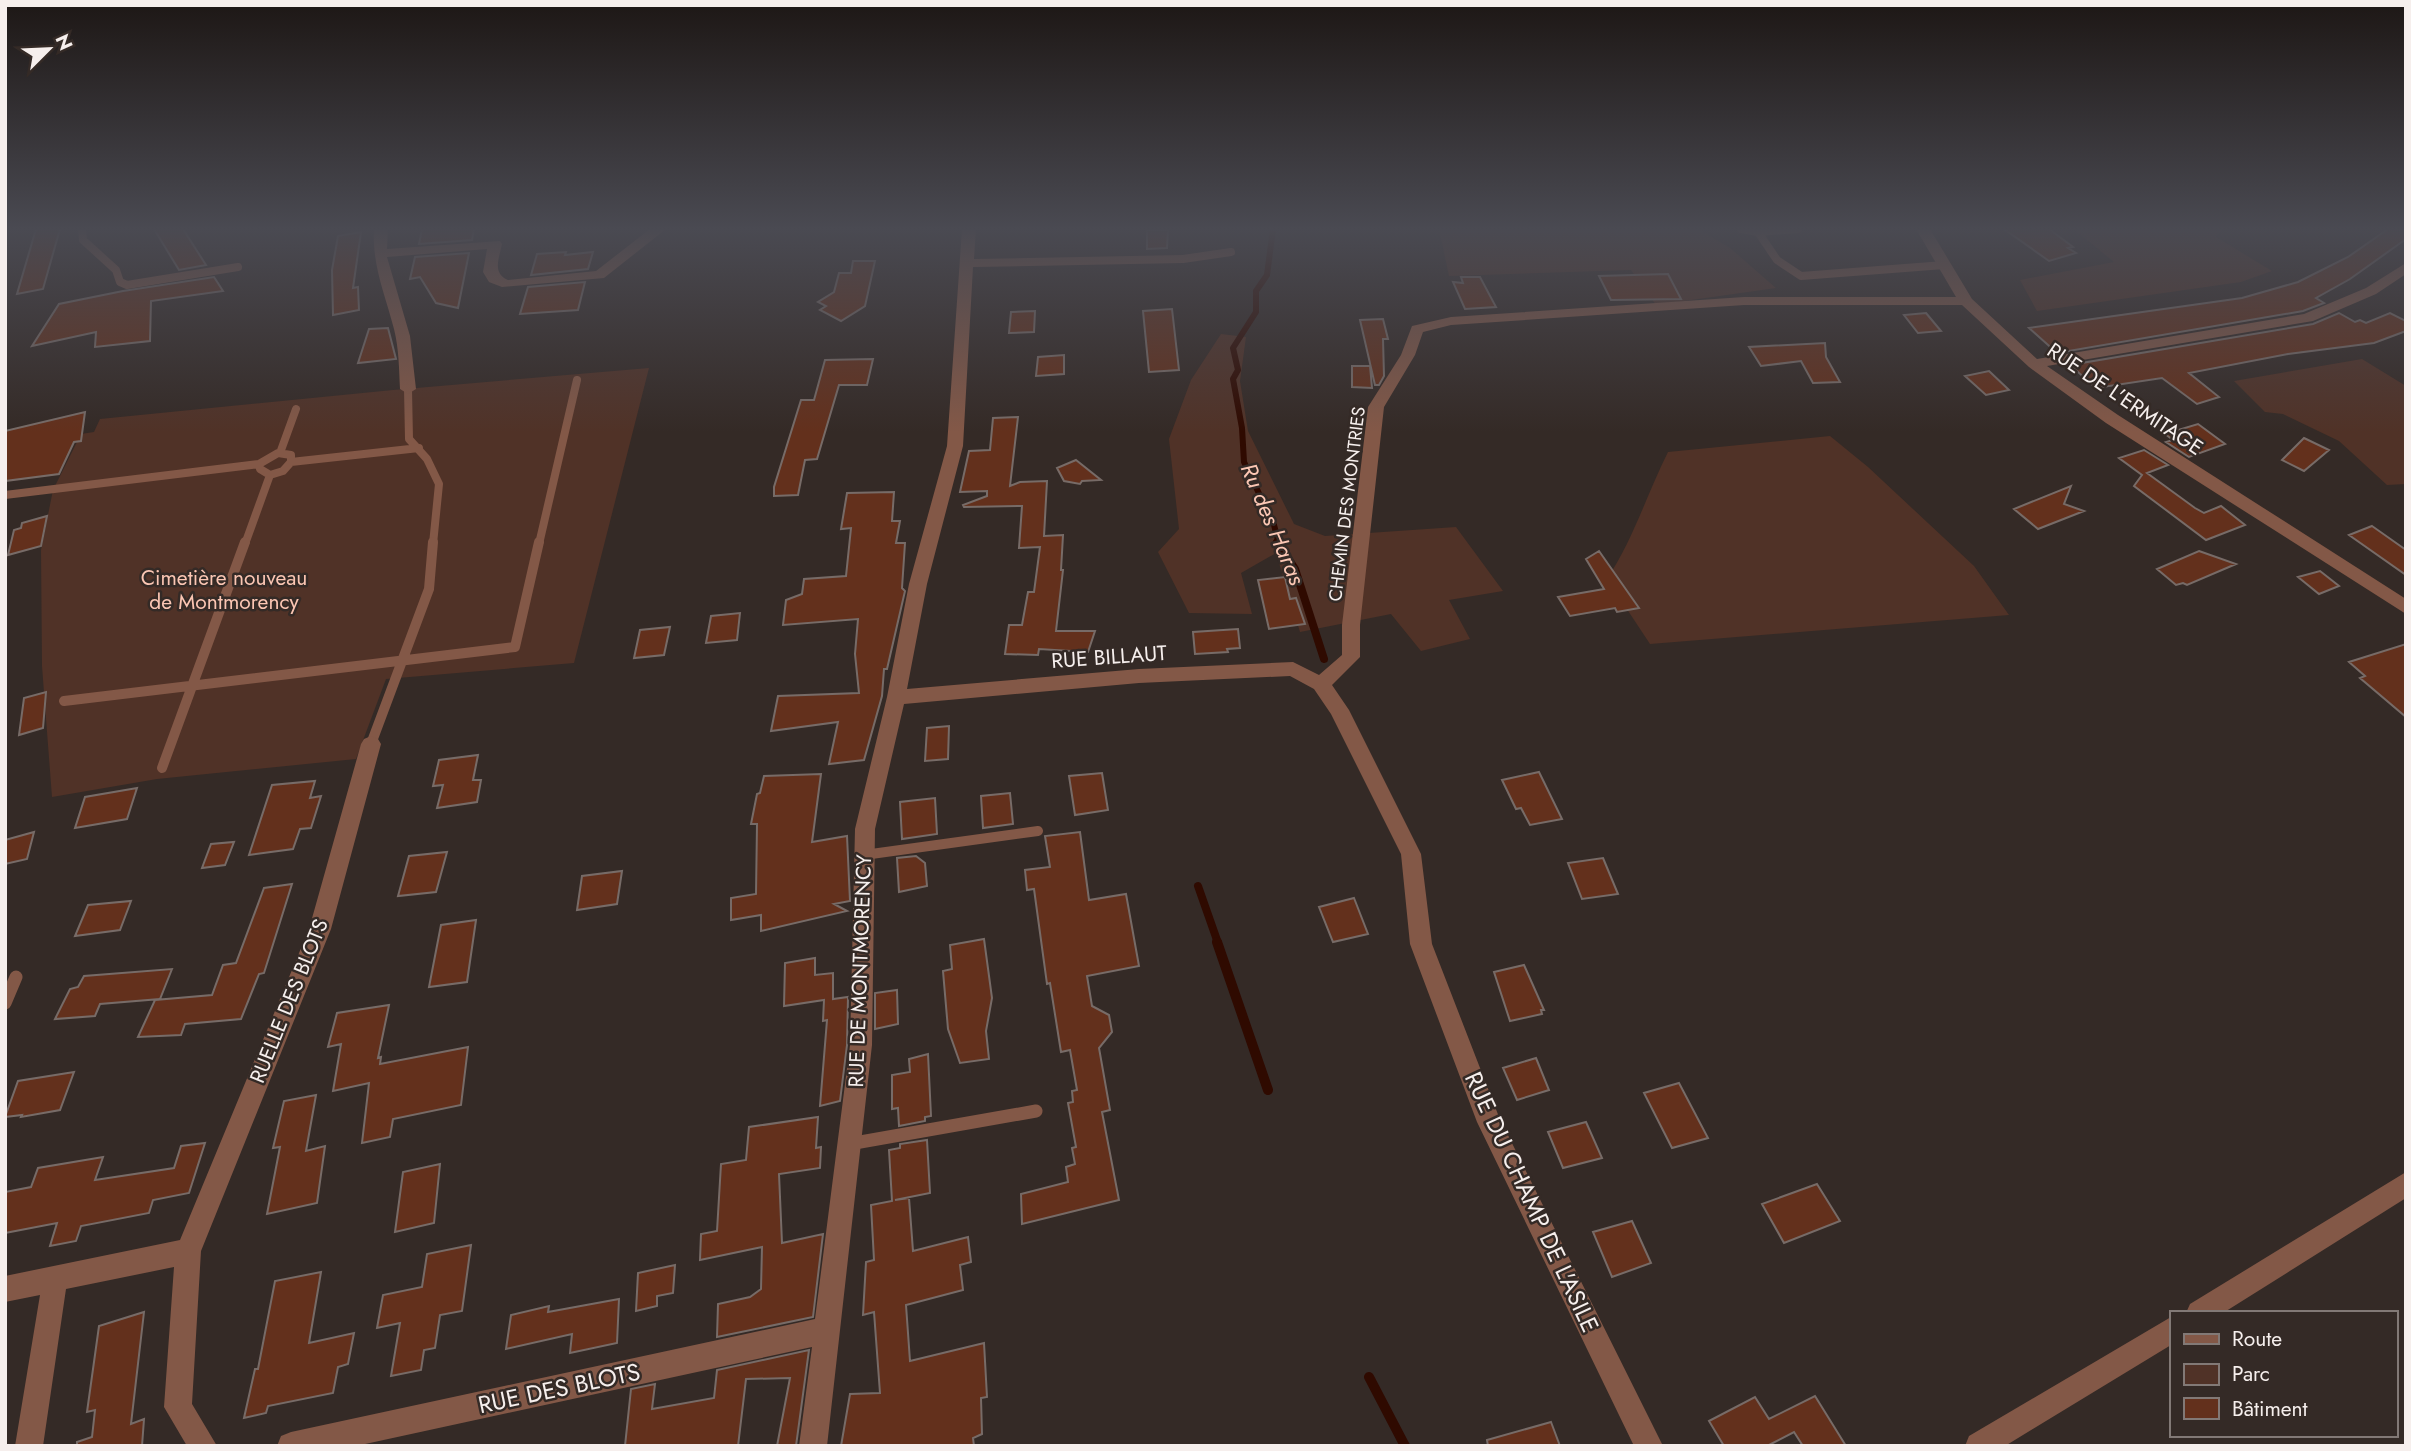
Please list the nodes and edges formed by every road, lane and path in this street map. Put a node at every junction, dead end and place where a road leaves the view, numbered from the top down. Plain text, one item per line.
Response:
1 (390, 297) edge
2 (965, 297) edge
3 (1963, 297) edge
4 (2356, 297) edge
5 (1966, 301) junction
6 (2034, 364) junction
7 (576, 380) dead end
8 (408, 388) joint
9 (296, 409) dead end
10 (419, 448) junction
11 (280, 453) junction
12 (291, 462) junction
13 (259, 464) junction
14 (270, 475) junction
15 (5, 495) edge
16 (2406, 608) edge
17 (402, 659) junction
18 (1321, 684) junction
19 (193, 685) junction
20 (896, 697) junction
21 (64, 701) dead end
22 (371, 744) joint
23 (162, 768) dead end
24 (1038, 831) dead end
25 (864, 855) junction
26 (16, 977) dead end
27 (5, 1003) edge
28 (1036, 1111) dead end
29 (849, 1144) junction
30 (2406, 1184) edge
31 (188, 1251) junction
32 (55, 1279) junction
33 (5, 1289) edge
34 (2202, 1311) edge
35 (827, 1330) junction
36 (2170, 1330) edge
37 (29, 1446) edge
38 (203, 1446) edge
39 (291, 1446) edge
40 (813, 1446) edge
41 (1649, 1446) edge
42 (1979, 1446) edge

1 - 8 street
2 - 20 street, RUE DE MONTMORENCY
3 - 5 street, RUE DE L'ERMITAGE
4 - 6 street
5 - 6 street, RUE DE L'ERMITAGE
5 - 18 street, CHEMIN DES MONTRIES
6 - 16 street, RUE DE L'ERMITAGE
7 - 17 lane
8 - 10 lane
9 - 11 lane
10 - 12 lane
10 - 17 lane
11 - 12 lane
11 - 13 lane
12 - 14 lane
13 - 14 lane
13 - 15 lane
14 - 19 lane
17 - 19 lane
17 - 22 lane
18 - 20 street, RUE BILLAUT
18 - 41 street, RUE DU CHAMP DE L'ASILE
19 - 21 lane
19 - 23 lane
20 - 25 street, RUE DE MONTMORENCY
22 - 31 street, RUELLE DES BLOTS
24 - 25 lane
25 - 29 street, RUE DE MONTMORENCY
26 - 27 lane
28 - 29 lane
29 - 35 street, RUE DE MONTMORENCY
30 - 34 street
31 - 32 street
31 - 38 street
32 - 33 street
32 - 37 street
35 - 39 street, RUE DES BLOTS
35 - 40 street, RUE DE MONTMORENCY
36 - 42 street

